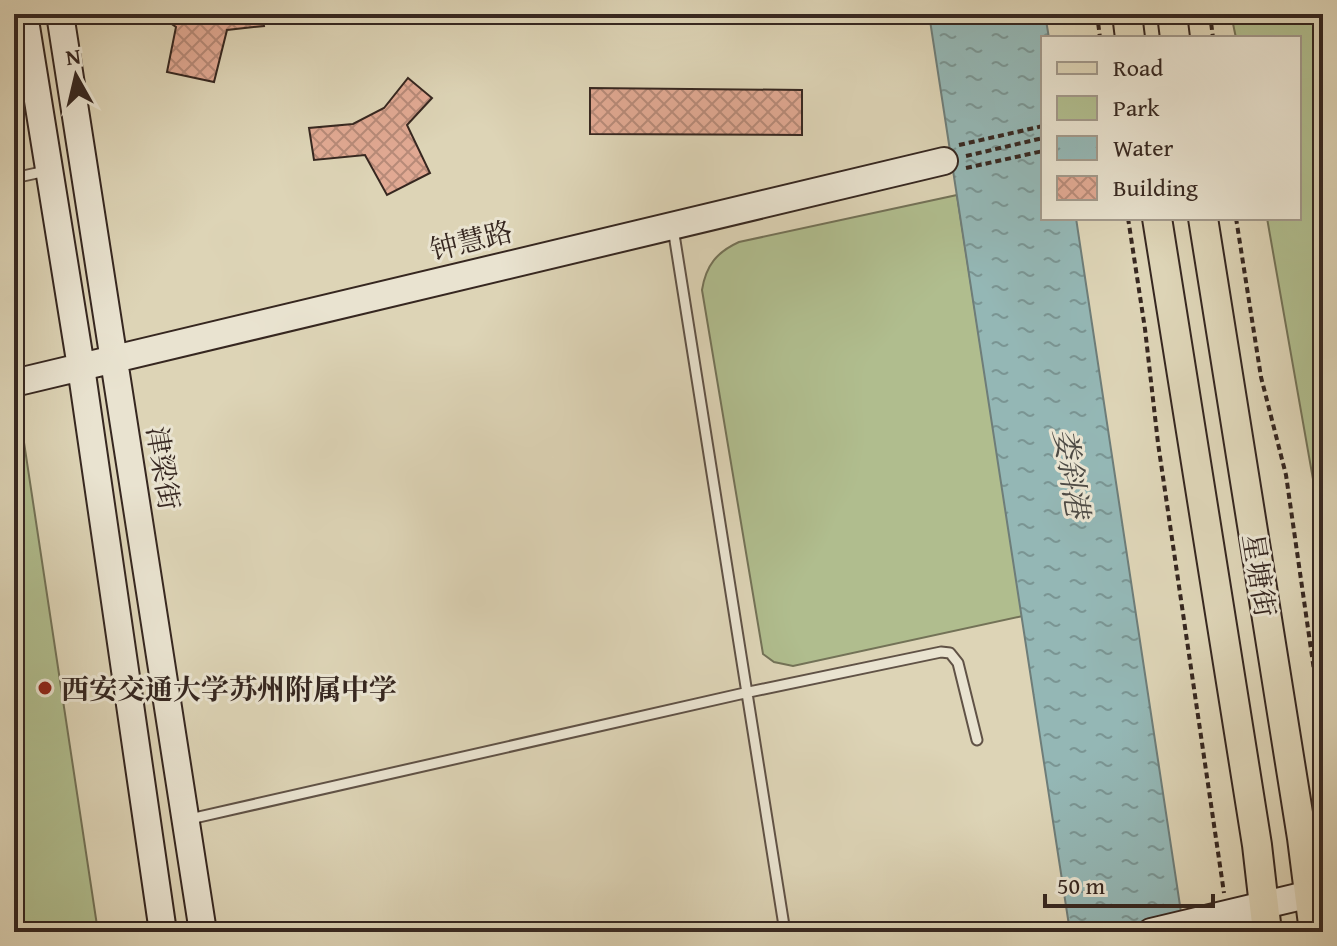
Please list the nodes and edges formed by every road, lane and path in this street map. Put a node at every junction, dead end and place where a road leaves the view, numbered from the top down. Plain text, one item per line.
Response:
1 (24, 14) edge
2 (60, 14) edge
3 (1097, 14) edge
4 (1127, 14) edge
5 (1172, 14) edge
6 (1210, 14) edge
7 (1100, 36) edge
8 (1130, 36) edge
9 (1175, 36) edge
10 (1213, 36) edge
11 (1041, 127) edge
12 (1041, 138) edge
13 (1041, 151) edge
14 (954, 159) junction
15 (48, 170) junction
16 (14, 178) edge
17 (1128, 220) edge
18 (1157, 220) edge
19 (1203, 220) edge
20 (1236, 220) edge
21 (673, 224) junction
22 (115, 359) junction
23 (81, 367) junction
24 (14, 383) edge
25 (749, 692) junction
26 (1323, 733) edge
27 (977, 740) dead end
28 (187, 820) junction
29 (1317, 893) edge
30 (1227, 914) junction
31 (1265, 919) edge
32 (163, 932) edge
33 (203, 932) edge
34 (785, 932) edge
35 (1151, 932) edge
36 (1314, 932) edge

1 - 15 main road
2 - 22 main road, 津梁街
3 - 7 path
4 - 8 main road
5 - 9 main road
6 - 10 path
11 - 14 path
12 - 14 path
13 - 14 path
14 - 21 main road, 钟慧路
15 - 16 lane
15 - 23 main road
17 - 30 path
18 - 31 main road, 星塘街
19 - 29 main road, 星塘街
20 - 26 path
21 - 22 main road, 钟慧路
21 - 25 lane
22 - 23 main road, 钟慧路
22 - 28 main road, 津梁街
23 - 24 main road, 钟慧路
23 - 32 main road
25 - 27 lane
25 - 28 lane
25 - 34 lane
28 - 33 main road, 津梁街
29 - 31 main road
29 - 36 main road, 星塘街
30 - 31 main road
30 - 35 main road

